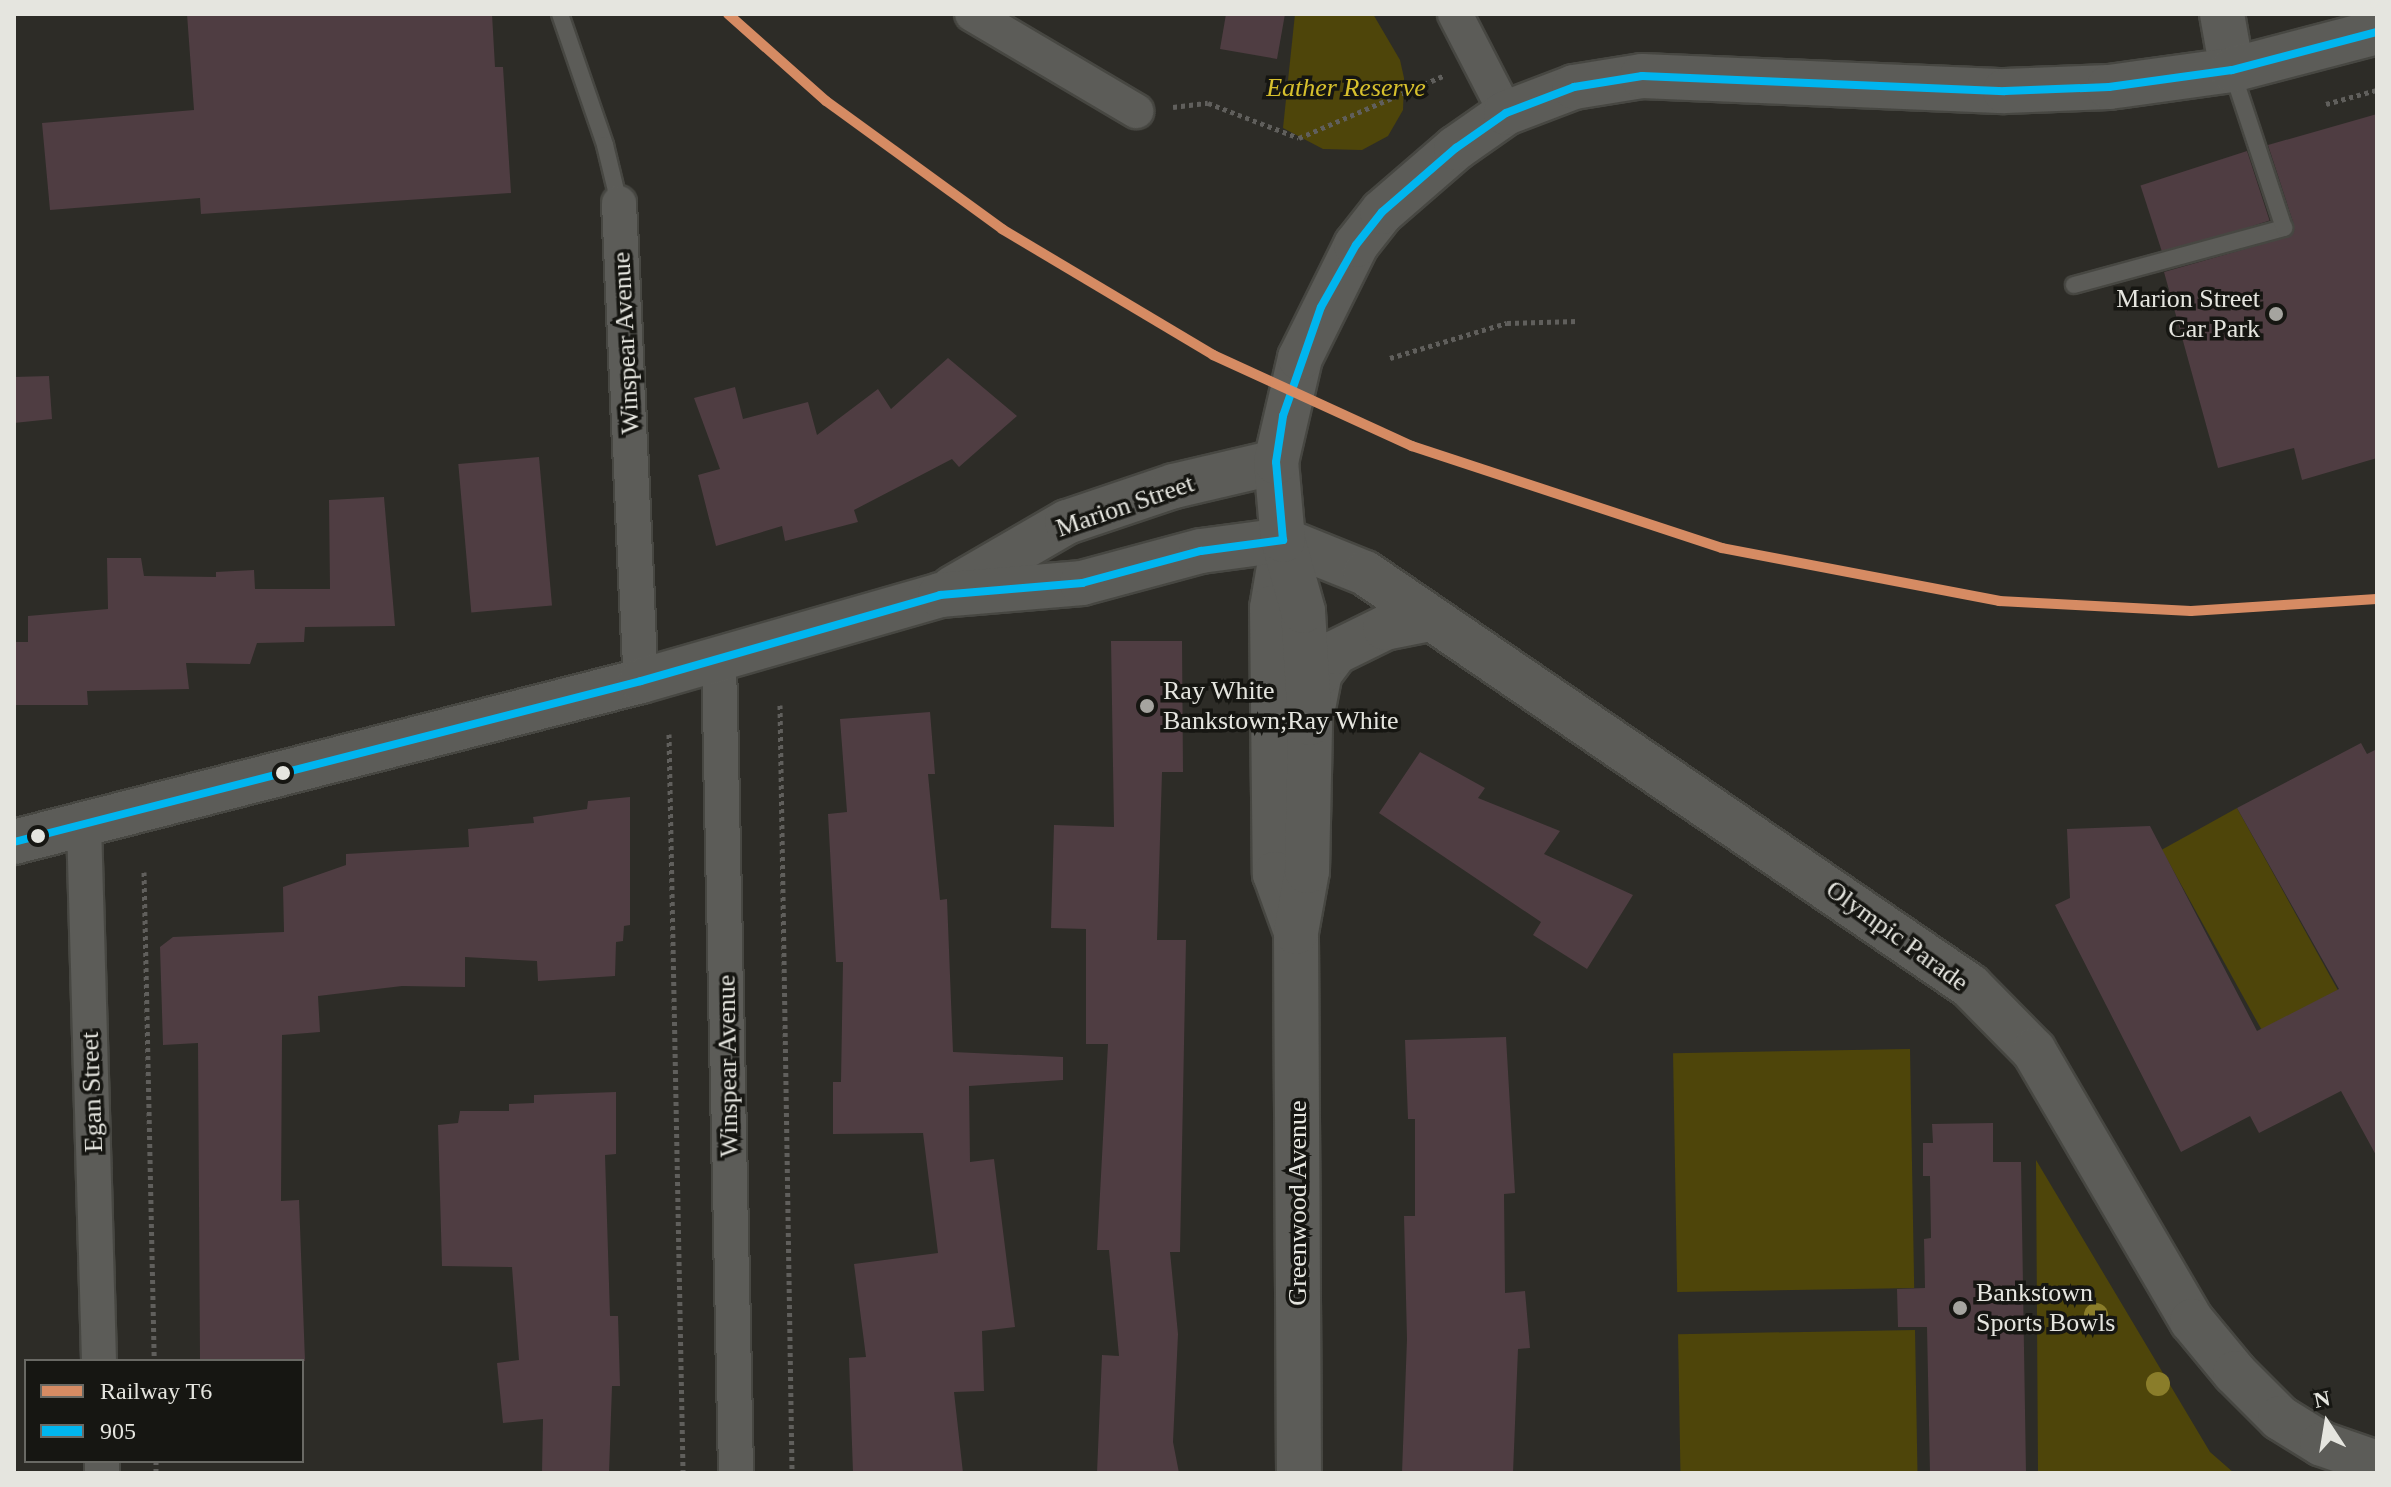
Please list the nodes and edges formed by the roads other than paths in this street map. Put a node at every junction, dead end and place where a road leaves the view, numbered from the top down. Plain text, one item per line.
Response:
1 (560, 14) edge
2 (972, 14) edge
3 (1455, 14) edge
4 (2222, 14) edge
5 (2377, 32) edge
6 (2232, 70) junction
7 (1136, 111) road end
8 (1506, 113) junction
9 (619, 203) joint
10 (2074, 285) dead end
11 (1276, 462) junction
12 (1283, 540) junction
13 (940, 595) junction
14 (1430, 619) junction
15 (719, 660) junction
16 (641, 681) junction
17 (1310, 723) junction
18 (84, 824) junction
19 (14, 842) edge
20 (1296, 932) junction
21 (99, 1359) edge
22 (2377, 1463) edge
23 (736, 1473) edge
24 (1299, 1473) edge

1 - 9 lane, Winspear Avenue
2 - 7 street
3 - 8 street
4 - 6 main road
5 - 6 main road
6 - 8 main road
6 - 10 lane
8 - 11 main road
9 - 16 street, Winspear Avenue
11 - 12 main road
11 - 13 main road, Marion Street
12 - 13 main road, Marion Street
12 - 14 main road, Olympic Parade
12 - 17 main road, Greenwood Avenue
12 - 20 main road, Greenwood Avenue
13 - 15 main road, Marion Street
14 - 17 main road
14 - 22 main road, Olympic Parade
15 - 16 main road, Marion Street
15 - 23 street, Winspear Avenue
16 - 18 main road, Marion Street
17 - 20 main road, Greenwood Avenue
18 - 19 main road, Marion Street
18 - 21 street, Egan Street
20 - 24 main road, Greenwood Avenue

